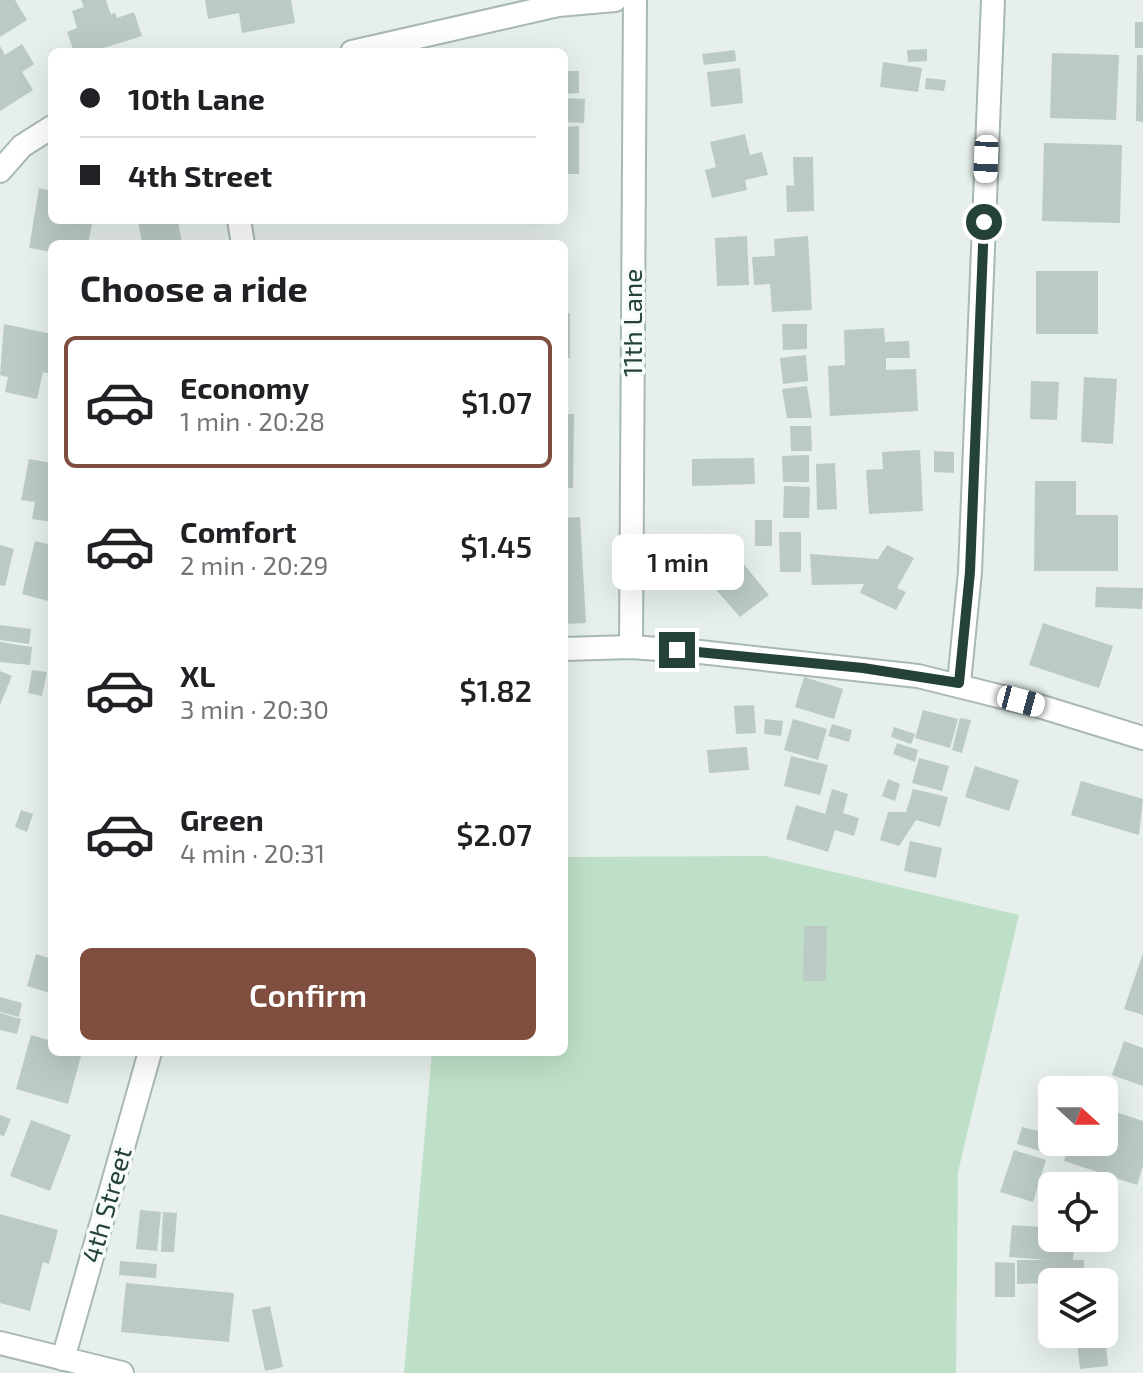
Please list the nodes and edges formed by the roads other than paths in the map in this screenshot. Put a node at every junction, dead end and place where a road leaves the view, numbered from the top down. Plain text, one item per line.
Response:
1 (615, 0) edge
2 (635, 0) edge
3 (993, 0) edge
4 (370, 48) edge
5 (48, 130) edge
6 (0, 171) edge
7 (631, 647) junction
8 (568, 649) edge
9 (959, 683) junction
10 (1143, 738) edge
11 (149, 1056) edge
12 (0, 1343) edge
13 (63, 1359) junction
14 (122, 1373) edge

1 - 4 street
2 - 7 street, 11th Lane
3 - 9 street
5 - 6 street
7 - 8 street
7 - 9 street
9 - 10 street
11 - 13 street, 4th Street
12 - 13 street
13 - 14 street

